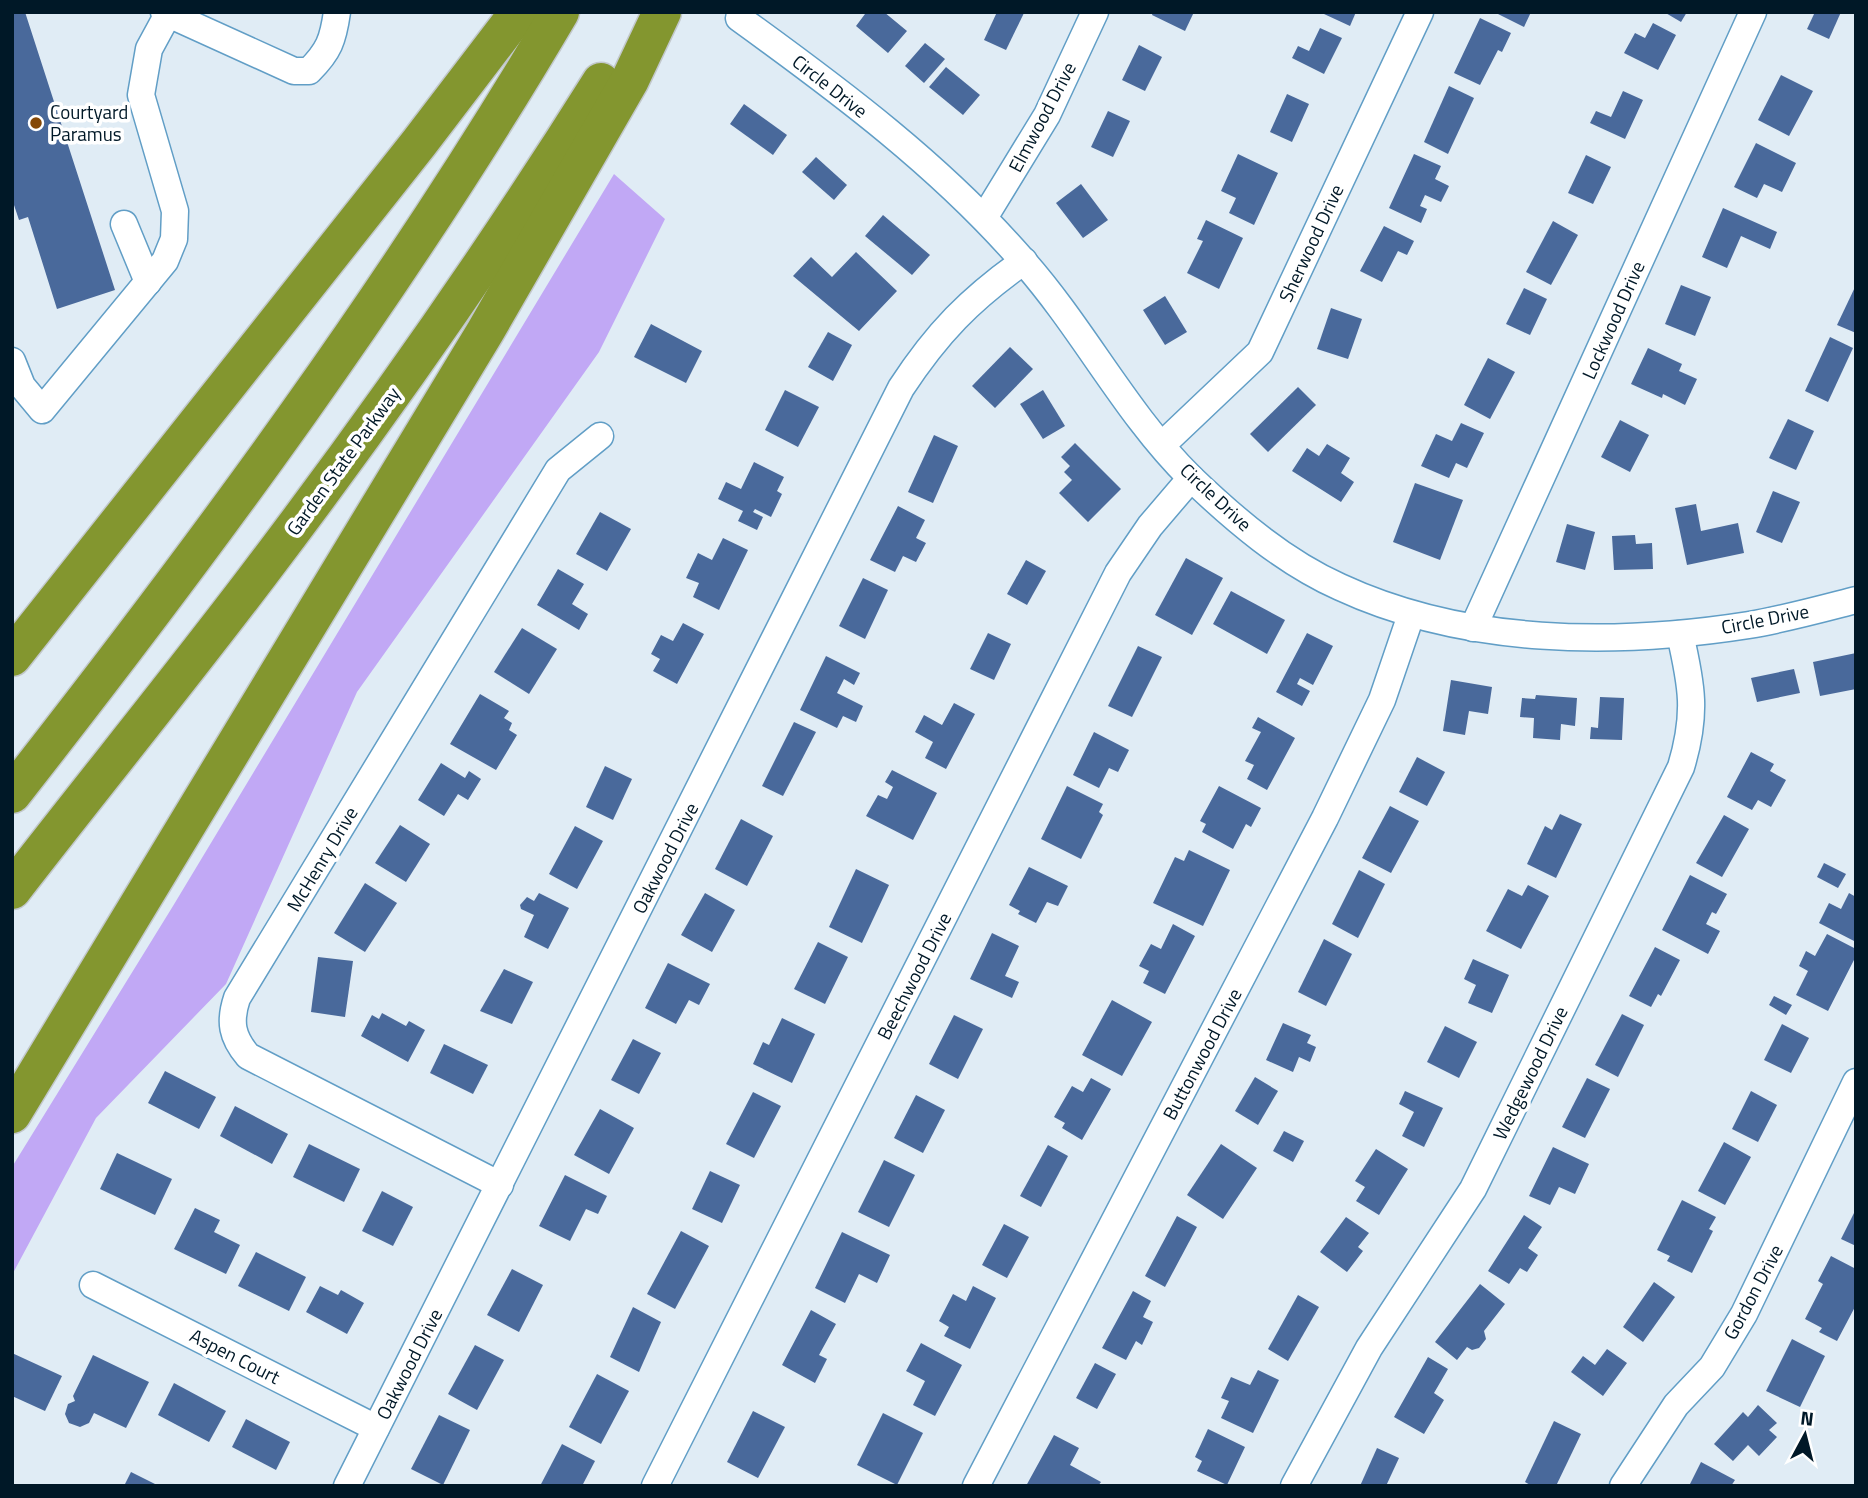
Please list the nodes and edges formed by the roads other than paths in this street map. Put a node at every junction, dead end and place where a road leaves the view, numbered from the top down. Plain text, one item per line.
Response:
1 (337, 12) edge
2 (519, 12) edge
3 (559, 12) edge
4 (644, 12) edge
5 (662, 12) edge
6 (1095, 12) edge
7 (1420, 12) edge
8 (1753, 12) edge
9 (166, 13) edge
10 (738, 18) dead end
11 (984, 218) junction
12 (124, 224) dead end
13 (1024, 261) junction
14 (148, 282) junction
15 (12, 361) edge
16 (600, 436) dead end
17 (1162, 445) junction
18 (1191, 478) junction
19 (1856, 600) edge
20 (1411, 615) junction
21 (1473, 628) junction
22 (1680, 634) junction
23 (24, 643) edge
24 (12, 794) edge
25 (12, 890) edge
26 (1856, 1082) edge
27 (12, 1114) edge
28 (500, 1185) junction
29 (93, 1284) dead end
30 (376, 1428) junction
31 (347, 1486) edge
32 (655, 1486) edge
33 (976, 1486) edge
34 (1294, 1486) edge
35 (1623, 1486) edge

1 - 9 street
2 - 23 highway
3 - 24 highway
4 - 25 highway, Garden State Parkway
5 - 27 highway
6 - 11 street, Elmwood Drive
7 - 17 street, Sherwood Drive
8 - 21 street, Lockwood Drive
9 - 14 street
10 - 11 street, Circle Drive
11 - 13 street, Circle Drive
12 - 14 street
13 - 17 street, Circle Drive
13 - 28 street, Oakwood Drive
14 - 15 street
16 - 28 street, McHenry Drive
17 - 18 street, Circle Drive
18 - 20 street, Circle Drive
18 - 32 street, Beechwood Drive
19 - 22 street, Circle Drive
20 - 21 street, Circle Drive
20 - 33 street, Buttonwood Drive
21 - 22 street, Circle Drive
22 - 34 street, Wedgewood Drive
26 - 35 street, Gordon Drive
28 - 30 street, Oakwood Drive
29 - 30 street, Aspen Court
30 - 31 street, Oakwood Drive

